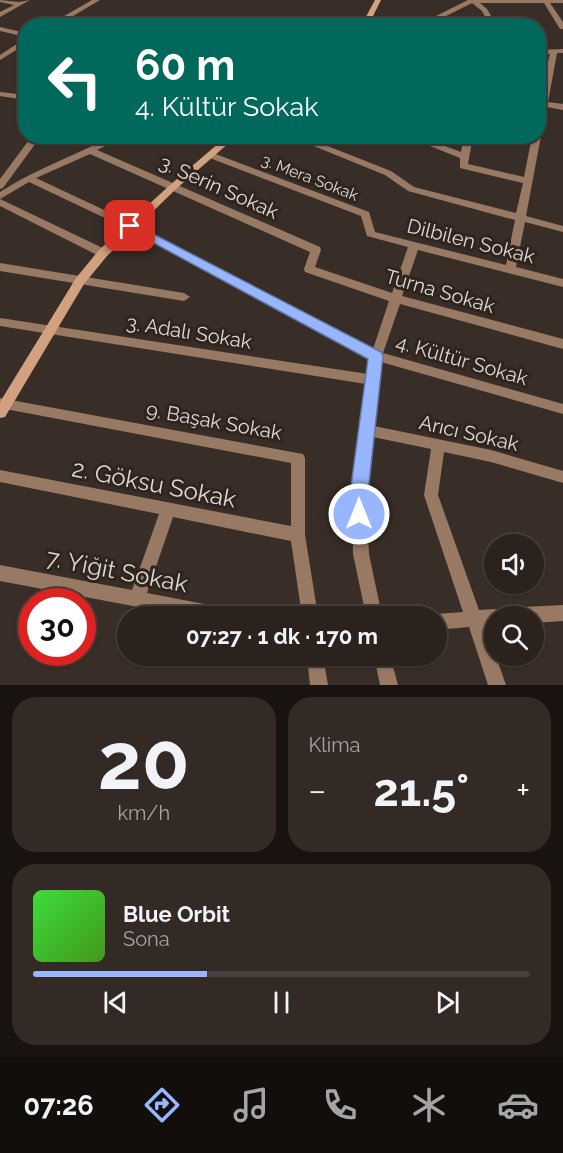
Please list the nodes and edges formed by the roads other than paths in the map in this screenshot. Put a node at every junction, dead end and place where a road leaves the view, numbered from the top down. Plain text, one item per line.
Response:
1 (0, 0) edge
2 (97, 0) edge
3 (378, 0) edge
4 (473, 1) edge
5 (546, 1) edge
6 (563, 1) edge
7 (24, 2) edge
8 (0, 15) edge
9 (64, 18) edge
10 (368, 18) edge
11 (436, 18) edge
12 (490, 18) edge
13 (563, 27) edge
14 (0, 29) edge
15 (18, 33) edge
16 (18, 46) edge
17 (559, 51) edge
18 (0, 58) edge
19 (546, 89) edge
20 (2, 97) edge
21 (18, 98) edge
22 (546, 105) edge
23 (563, 107) edge
24 (31, 144) edge
25 (103, 144) edge
26 (223, 144) edge
27 (314, 144) edge
28 (431, 144) edge
29 (467, 144) edge
30 (535, 144) edge
31 (89, 150) junction
32 (210, 155) junction
33 (464, 156) junction
34 (28, 178) junction
35 (528, 181) junction
36 (0, 186) edge
37 (173, 187) junction
38 (0, 196) edge
39 (0, 202) edge
40 (520, 219) junction
41 (130, 226) junction
42 (563, 229) edge
43 (371, 234) joint
44 (414, 246) junction
45 (103, 253) junction
46 (0, 267) edge
47 (309, 269) joint
48 (510, 270) junction
49 (80, 281) junction
50 (563, 282) edge
51 (184, 297) dead end
52 (397, 299) junction
53 (0, 322) edge
54 (52, 331) junction
55 (563, 344) edge
56 (376, 356) junction
57 (372, 380) junction
58 (2, 407) edge
59 (563, 409) edge
60 (366, 430) junction
61 (438, 445) junction
62 (0, 476) edge
63 (563, 477) edge
64 (168, 510) junction
65 (298, 535) junction
66 (0, 573) edge
67 (137, 600) junction
68 (170, 606) edge
69 (309, 606) edge
70 (372, 606) edge
71 (563, 613) edge
72 (544, 614) edge
73 (474, 618) junction
74 (484, 618) edge
75 (447, 621) edge
76 (316, 666) edge
77 (384, 666) edge
78 (319, 685) edge
79 (389, 685) edge
80 (497, 685) edge

1 - 7 street
2 - 9 street
3 - 10 street
4 - 5 street
4 - 11 street
4 - 12 street
5 - 6 street
5 - 13 street
7 - 8 street
14 - 15 street
16 - 18 street
17 - 19 street
20 - 21 street
22 - 23 street
24 - 36 street
25 - 31 street
26 - 32 street
27 - 40 street
28 - 33 street
29 - 33 street
30 - 35 street
31 - 34 street
31 - 37 street, 3. Serin Sokak
32 - 37 street
32 - 43 street, 3. Mera Sokak
33 - 35 street
34 - 38 street
34 - 41 street, 4. Kültür Sokak
35 - 40 street
37 - 41 street
37 - 47 street, 3. Serin Sokak
39 - 45 street
40 - 42 street
40 - 48 street
41 - 45 street
41 - 56 street, 4. Kültür Sokak
43 - 44 street, Dilbilen Sokak
44 - 48 street, Dilbilen Sokak
44 - 52 street
45 - 49 street
46 - 49 street
47 - 52 street, Turna Sokak
48 - 50 street, Dilbilen Sokak
49 - 51 street
49 - 54 street
52 - 55 street, Turna Sokak
52 - 56 street
53 - 54 street, 3. Adalı Sokak
54 - 57 street, 3. Adalı Sokak
54 - 58 street
56 - 57 street
56 - 59 street, 4. Kültür Sokak
57 - 60 street
58 - 65 street, 9. Başak Sokak
60 - 61 street, Arıcı Sokak
60 - 70 street
61 - 63 street, Arıcı Sokak
61 - 73 street
62 - 64 street, 2. Göksu Sokak
64 - 65 street, 2. Göksu Sokak
64 - 67 street
65 - 69 street, 9. Başak Sokak
66 - 67 street, 7. Yiğit Sokak
67 - 68 street, 7. Yiğit Sokak
71 - 72 street
73 - 74 street
73 - 75 street
73 - 80 street
76 - 78 street
77 - 79 street

